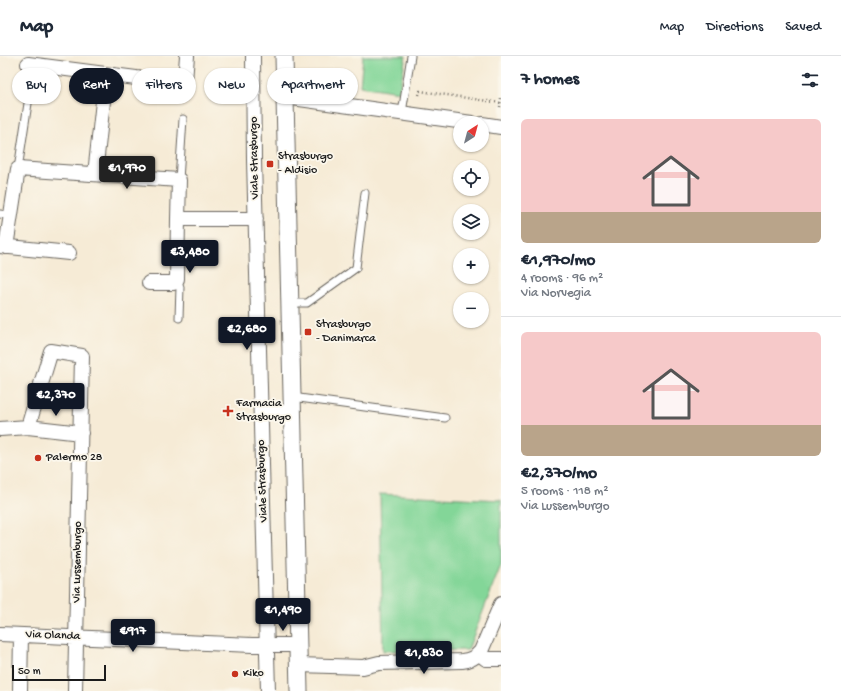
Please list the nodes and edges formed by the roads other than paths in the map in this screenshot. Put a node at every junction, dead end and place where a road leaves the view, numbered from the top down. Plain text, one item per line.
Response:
1 (187, 56) edge
2 (253, 56) edge
3 (284, 56) edge
4 (411, 56) edge
5 (31, 64) joint
6 (284, 68) edge
7 (69, 69) edge
8 (124, 76) edge
9 (103, 104) edge
10 (285, 104) edge
11 (336, 104) edge
12 (402, 113) junction
13 (183, 119) dead end
14 (453, 120) edge
15 (489, 125) edge
16 (501, 127) edge
17 (18, 169) junction
18 (95, 174) junction
19 (179, 180) junction
20 (365, 193) dead end
21 (5, 215) edge
22 (178, 219) junction
23 (256, 219) junction
24 (3, 246) edge
25 (69, 253) dead end
26 (176, 279) junction
27 (149, 283) dead end
28 (290, 303) junction
29 (179, 318) dead end
30 (292, 404) junction
31 (261, 412) junction
32 (446, 418) dead end
33 (28, 427) junction
34 (0, 429) edge
35 (81, 433) junction
36 (501, 604) edge
37 (0, 634) edge
38 (22, 635) junction
39 (76, 637) junction
40 (268, 645) junction
41 (298, 645) junction
42 (481, 651) junction
43 (501, 659) edge
44 (298, 665) junction
45 (20, 691) edge
46 (75, 691) edge
47 (268, 691) edge
48 (299, 691) edge

1 - 8 street
2 - 23 street, Viale Strasburgo
3 - 6 street
4 - 12 lane
5 - 7 street
5 - 17 lane
9 - 18 street
10 - 28 street
11 - 12 street
12 - 14 street
13 - 19 lane
15 - 16 street
17 - 18 street
17 - 21 street
18 - 19 street
19 - 22 street
20 - 28 lane
21 - 24 street
22 - 23 street
22 - 26 street
23 - 31 street, Viale Strasburgo
24 - 25 street
26 - 27 street
26 - 29 lane
28 - 30 street
30 - 31 street
30 - 32 lane
30 - 41 street
31 - 40 street, Viale Strasburgo
33 - 34 street
33 - 35 street
33 - 35 street, Via Lussemburgo
35 - 39 street, Via Lussemburgo
36 - 42 street
37 - 38 street, Via Olanda
38 - 39 street, Via Olanda
38 - 45 street
39 - 40 street, Via Olanda
39 - 46 street, Via Lussemburgo
40 - 41 street, Via Olanda
40 - 47 street, Viale Strasburgo
41 - 44 street
42 - 43 street
42 - 44 street
44 - 48 street

